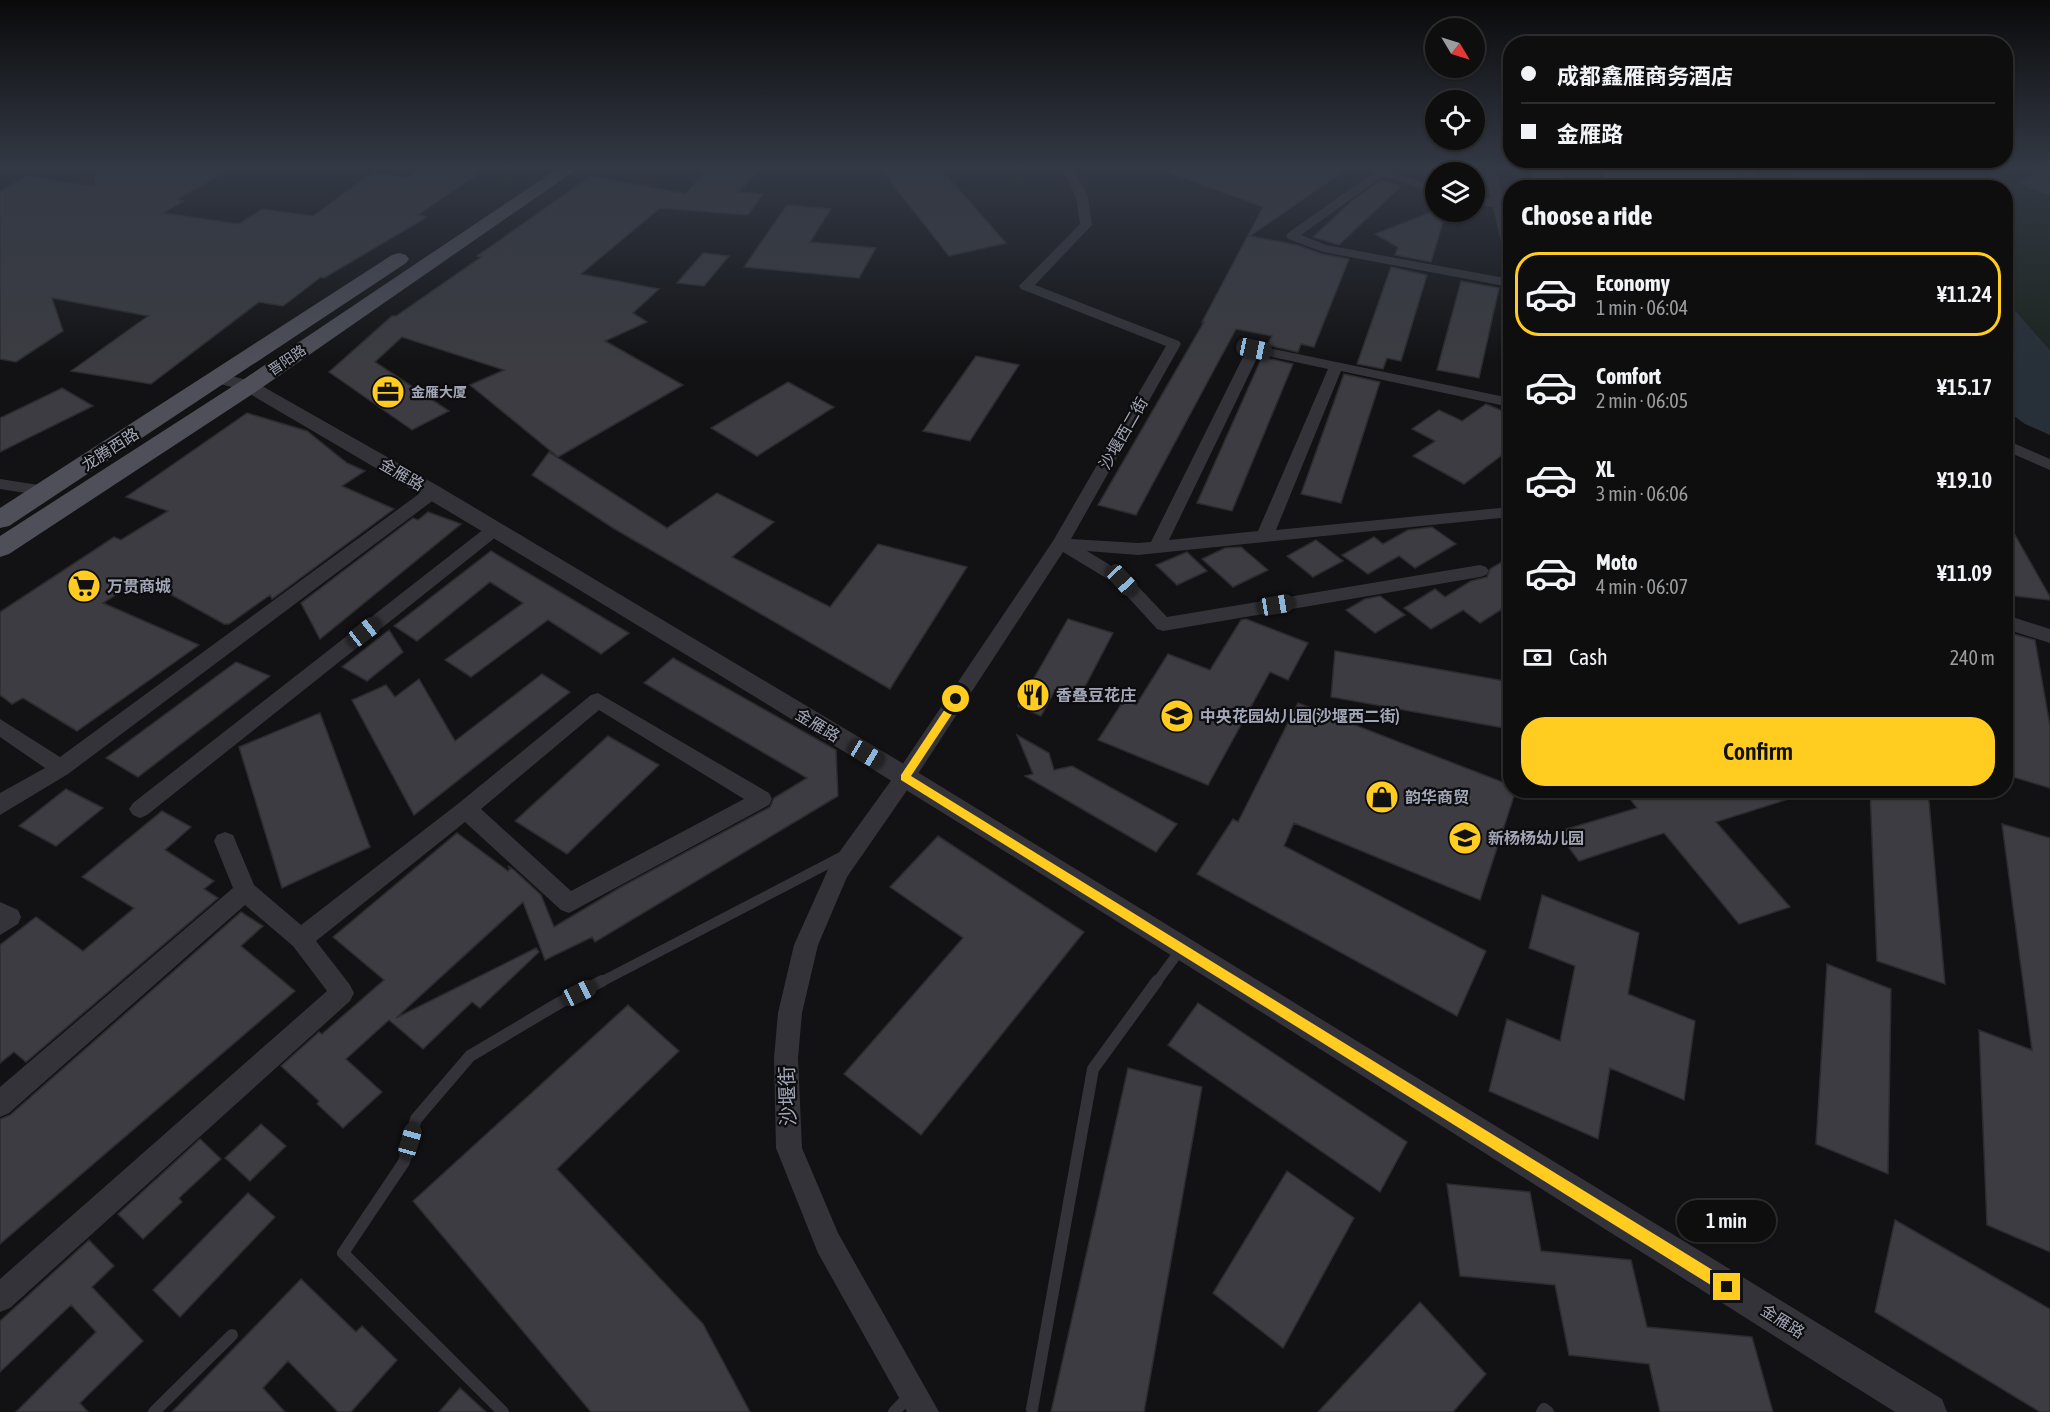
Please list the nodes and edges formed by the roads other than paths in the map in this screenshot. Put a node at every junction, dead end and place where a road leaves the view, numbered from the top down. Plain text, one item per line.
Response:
1 (474, 233) edge
2 (1078, 233) edge
3 (1296, 233) edge
4 (412, 250) dead end
5 (1503, 282) edge
6 (1336, 366) junction
7 (219, 378) junction
8 (249, 386) junction
9 (1503, 401) edge
10 (2013, 448) edge
11 (2050, 465) edge
12 (0, 484) edge
13 (45, 491) junction
14 (433, 492) junction
15 (1503, 513) edge
16 (0, 520) edge
17 (495, 529) junction
18 (1265, 536) junction
19 (1060, 543) junction
20 (1158, 546) junction
21 (0, 548) edge
22 (1480, 571) dead end
23 (2013, 624) edge
24 (2050, 636) edge
25 (0, 727) edge
26 (61, 768) junction
27 (905, 777) junction
28 (0, 806) edge
29 (140, 809) dead end
30 (466, 809) junction
31 (225, 841) dead end
32 (854, 850) junction
33 (245, 891) junction
34 (0, 912) edge
35 (0, 925) edge
36 (300, 939) junction
37 (1181, 949) junction
38 (0, 1104) edge
39 (0, 1298) edge
40 (232, 1335) dead end
41 (918, 1402) edge
42 (1032, 1409) dead end
43 (154, 1412) edge
44 (503, 1412) edge
45 (894, 1412) edge
46 (1542, 1412) edge
47 (1548, 1412) edge
48 (1929, 1412) edge

1 - 8 main road, 晋阳路
2 - 19 street, 沙堰西二街
3 - 5 street
4 - 7 main road, 晋阳路
6 - 9 street
6 - 18 street
6 - 20 street
7 - 8 street, 金雁路
7 - 13 main road, 龙腾西路
8 - 14 street, 金雁路
8 - 21 main road, 晋阳路
10 - 11 street
12 - 13 street
13 - 16 main road, 龙腾西路
14 - 17 street, 金雁路
14 - 26 street
15 - 18 street
17 - 27 street, 金雁路
17 - 29 street
18 - 20 street
19 - 20 street
19 - 22 street
19 - 27 street, 沙堰西二街
23 - 24 street
25 - 26 street
26 - 28 street
27 - 32 street, 沙堰街
27 - 37 street, 金雁路
30 - 30 street
30 - 36 street
31 - 33 street
32 - 41 street, 沙堰街
32 - 44 lane
33 - 36 street
33 - 38 street
34 - 35 street
36 - 39 street
37 - 42 lane
37 - 48 street, 金雁路
40 - 43 lane
41 - 45 lane
46 - 47 lane

